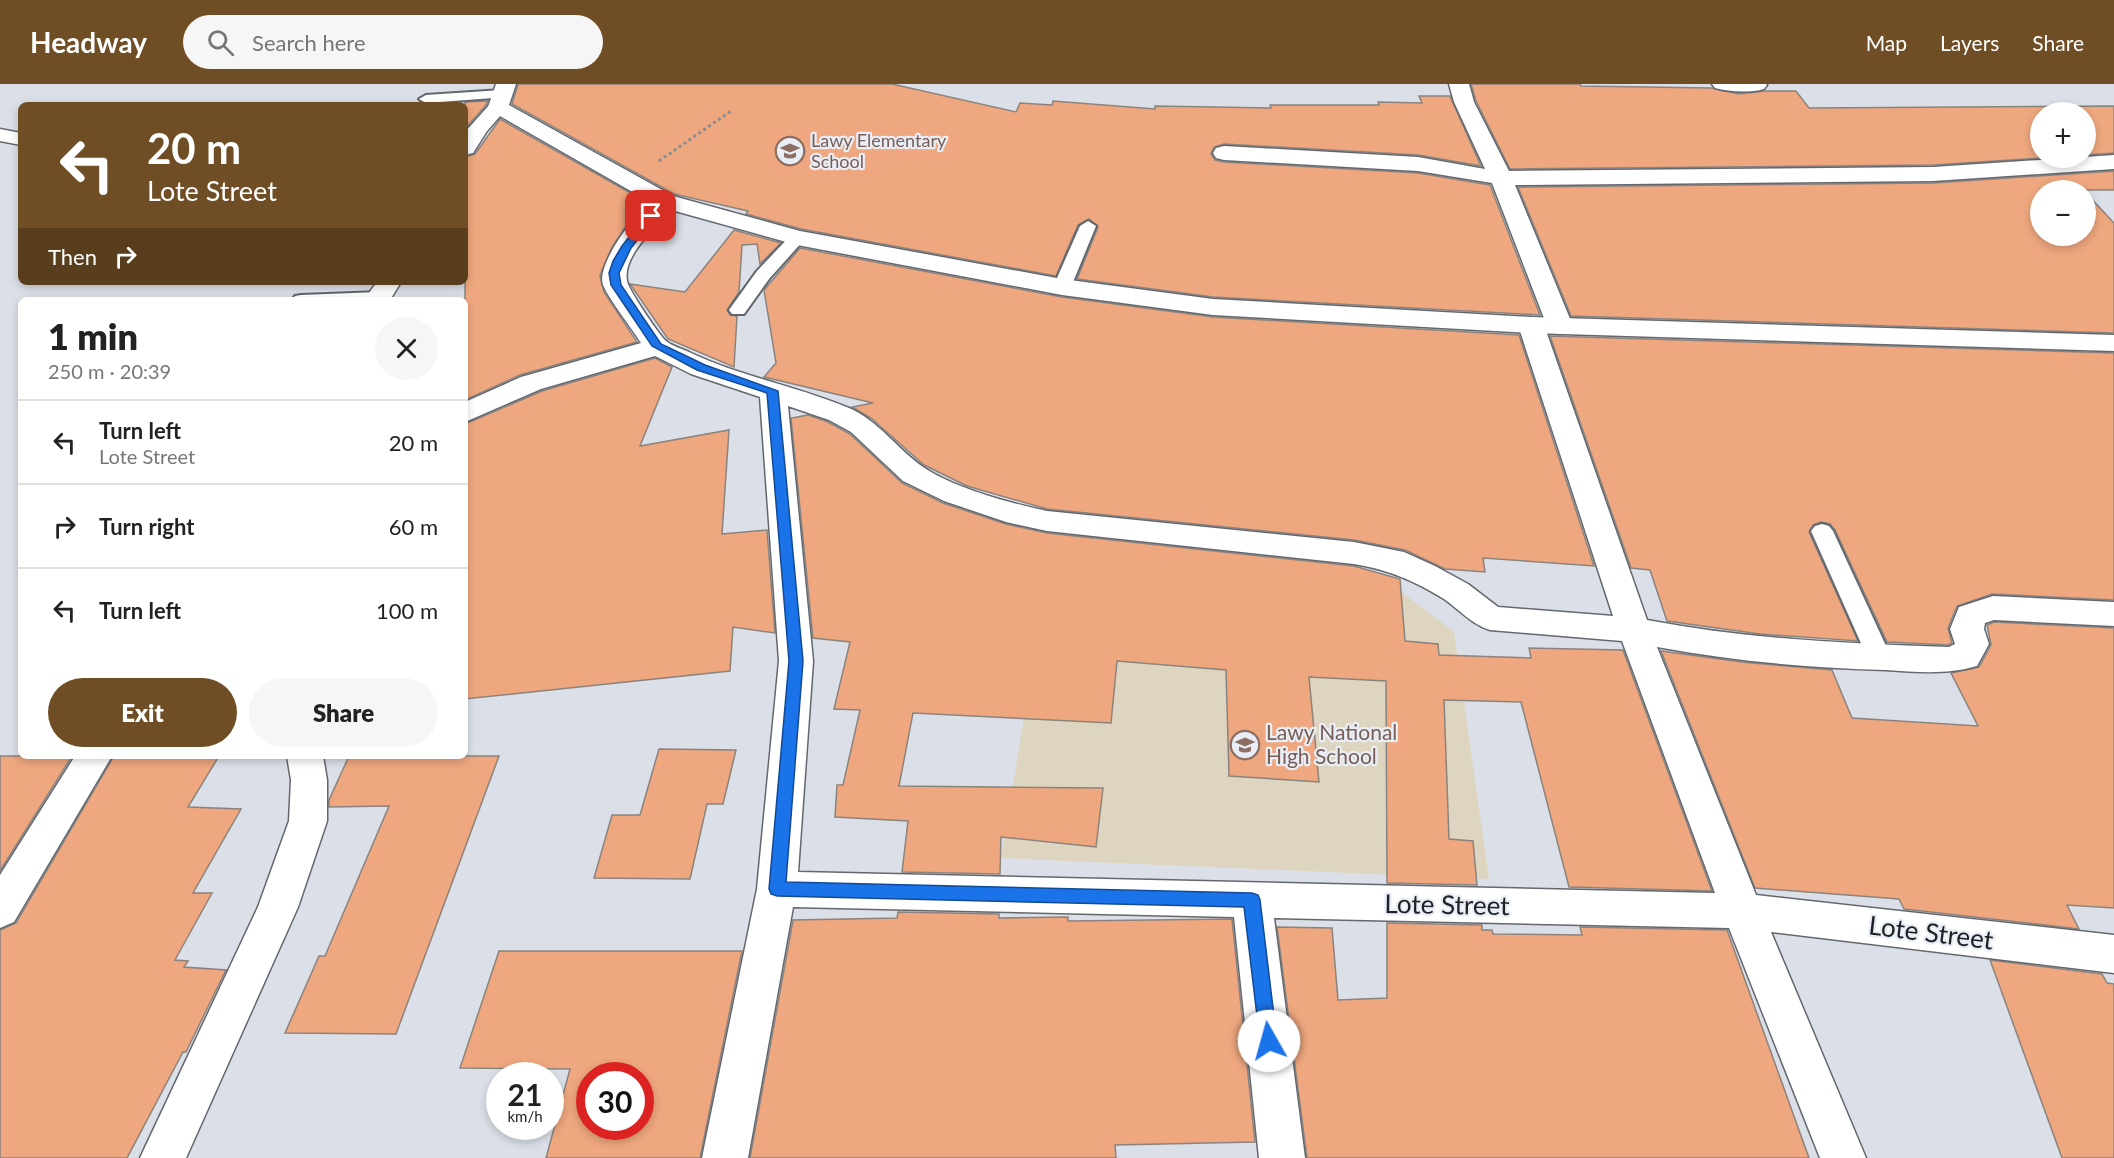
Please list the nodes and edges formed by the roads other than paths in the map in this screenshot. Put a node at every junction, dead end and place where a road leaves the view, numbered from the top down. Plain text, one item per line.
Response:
1 (1459, 84) edge
2 (1722, 84) edge
3 (1756, 85) edge
4 (502, 95) edge
5 (426, 99) dead end
6 (0, 135) edge
7 (18, 138) edge
8 (468, 143) edge
9 (1224, 153) dead end
10 (2114, 162) edge
11 (1501, 178) junction
12 (665, 201) junction
13 (1088, 226) dead end
14 (797, 238) junction
15 (1062, 287) junction
16 (382, 293) edge
17 (336, 297) edge
18 (738, 310) dead end
19 (1545, 325) junction
20 (2114, 343) edge
21 (657, 346) junction
22 (773, 391) junction
23 (468, 411) edge
24 (1822, 531) dead end
25 (2114, 614) edge
26 (1634, 630) junction
27 (1880, 659) junction
28 (92, 759) edge
29 (305, 759) edge
30 (777, 889) junction
31 (1252, 900) junction
32 (0, 910) edge
33 (1742, 911) junction
34 (2114, 954) edge
35 (163, 1158) edge
36 (725, 1158) edge
37 (1282, 1158) edge
38 (1843, 1158) edge

1 - 11 street
2 - 3 street
4 - 5 lane
4 - 8 street
4 - 12 street
6 - 7 street
9 - 11 street
10 - 11 street
11 - 19 street
12 - 14 street
12 - 21 street
13 - 15 lane
14 - 15 street
14 - 18 lane
15 - 19 street
16 - 17 lane
19 - 20 street
19 - 26 street
21 - 22 street
21 - 23 street
22 - 26 street
22 - 30 street
24 - 27 lane
25 - 27 street
26 - 27 street
26 - 33 street
28 - 32 street
29 - 35 street
30 - 31 street, Lote Street
30 - 36 street
31 - 33 street, Lote Street
31 - 37 street
33 - 34 street, Lote Street
33 - 38 street

